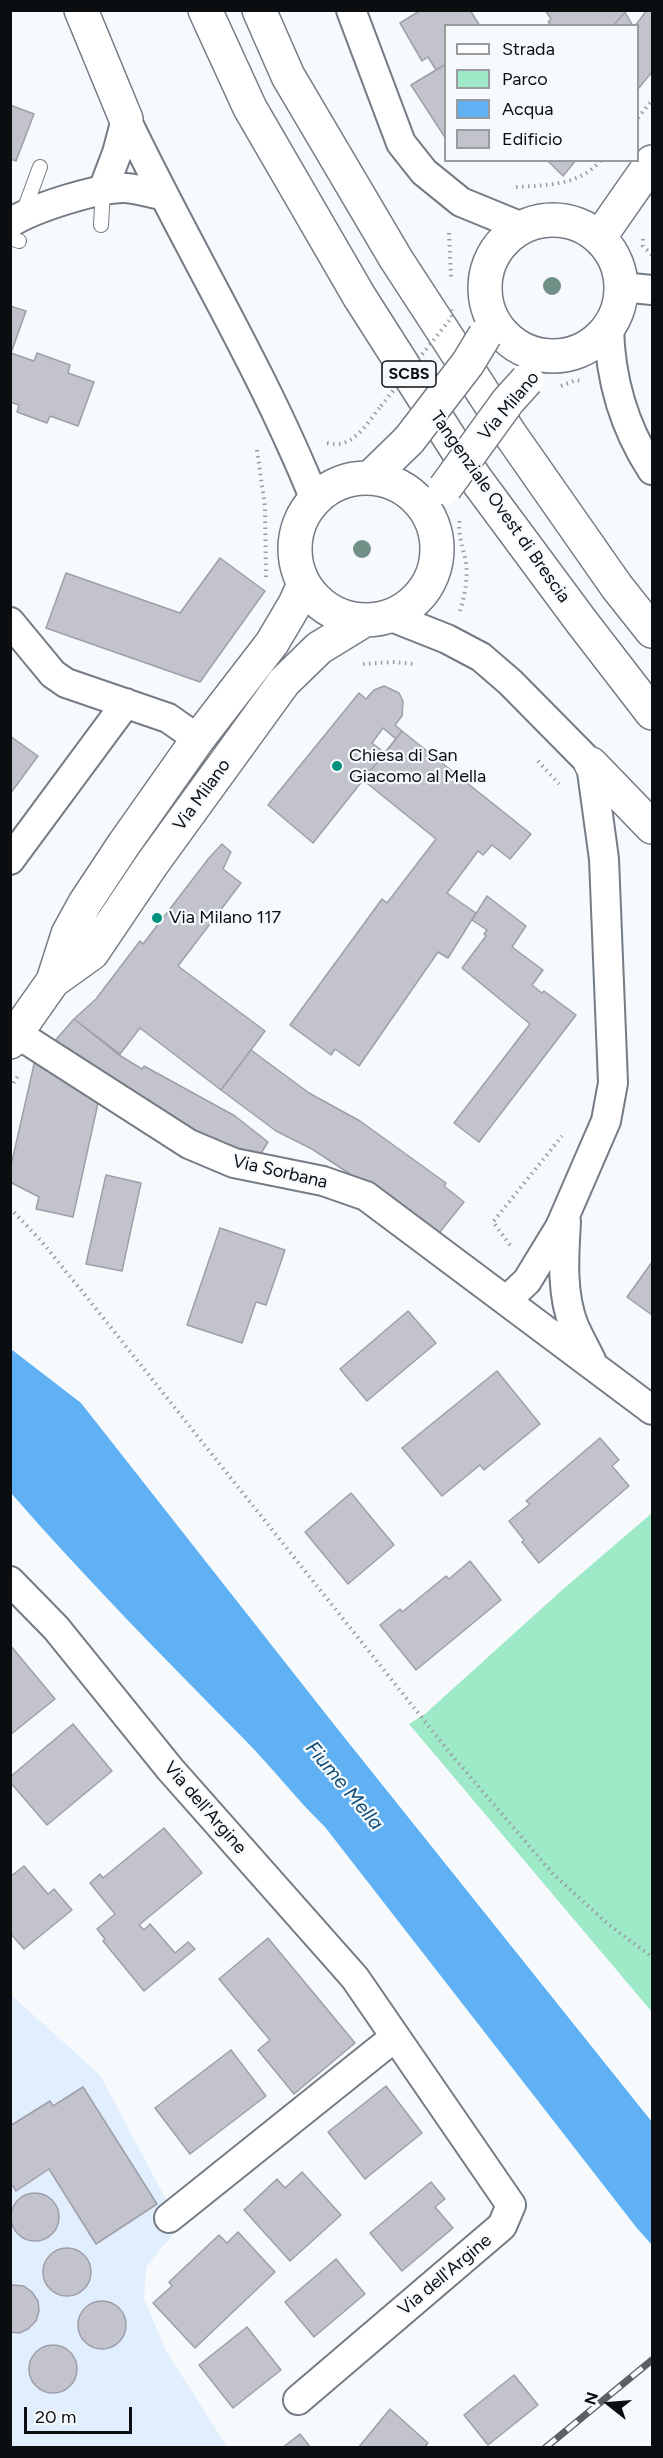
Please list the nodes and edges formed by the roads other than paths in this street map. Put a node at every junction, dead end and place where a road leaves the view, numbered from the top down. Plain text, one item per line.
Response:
1 (81, 10) edge
2 (205, 10) edge
3 (259, 10) edge
4 (351, 10) edge
5 (126, 119) junction
6 (652, 162) edge
7 (40, 167) dead end
8 (103, 190) junction
9 (162, 195) junction
10 (101, 225) dead end
11 (522, 226) junction
12 (16, 229) edge
13 (599, 238) junction
14 (637, 288) edge
15 (488, 326) junction
16 (609, 327) junction
17 (553, 357) junction
18 (652, 470) edge
19 (370, 478) junction
20 (315, 500) junction
21 (430, 518) junction
22 (304, 584) junction
23 (376, 618) junction
24 (10, 622) edge
25 (652, 631) edge
26 (126, 703) junction
27 (652, 712) edge
28 (198, 739) junction
29 (591, 764) junction
30 (652, 827) edge
31 (10, 860) edge
32 (53, 981) junction
33 (13, 1037) edge
34 (567, 1211) junction
35 (517, 1290) junction
36 (594, 1365) junction
37 (652, 1410) edge
38 (10, 1581) edge
39 (396, 2037) junction
40 (169, 2218) dead end
41 (298, 2400) dead end

1 - 5 main road
2 - 27 main road, Tangenziale Ovest di Brescia / SCBS
3 - 25 main road, SCBS
4 - 11 street
5 - 8 street
5 - 9 street
6 - 13 main road
7 - 12 lane
8 - 9 street
8 - 10 lane
8 - 12 street
9 - 20 street
11 - 13 main road, Via Milano
11 - 15 main road
13 - 14 main road, Via Milano
14 - 16 main road, Via Milano
15 - 17 main road, Via Milano
15 - 19 main road, bridge
16 - 17 main road, Via Milano
16 - 18 street
17 - 21 main road, Via Milano, bridge
19 - 20 main road, Via Milano
19 - 21 main road, Via Milano
20 - 22 main road, Via Milano
21 - 23 main road, Via Milano
22 - 23 main road, Via Milano
22 - 28 main road, Via Milano
23 - 29 street
23 - 32 main road, Via Milano
24 - 26 street, Via Milano
26 - 28 street, Via Milano
26 - 31 street
28 - 32 main road, Via Milano
29 - 30 main road
29 - 34 street
32 - 33 main road, Via Milano
33 - 35 street, Via Sorbana
34 - 35 street
34 - 36 street
35 - 36 street, Via Sorbana
36 - 37 street, Via Sorbana
38 - 39 street, Via dell'Argine
39 - 40 street
39 - 41 street, Via dell'Argine

